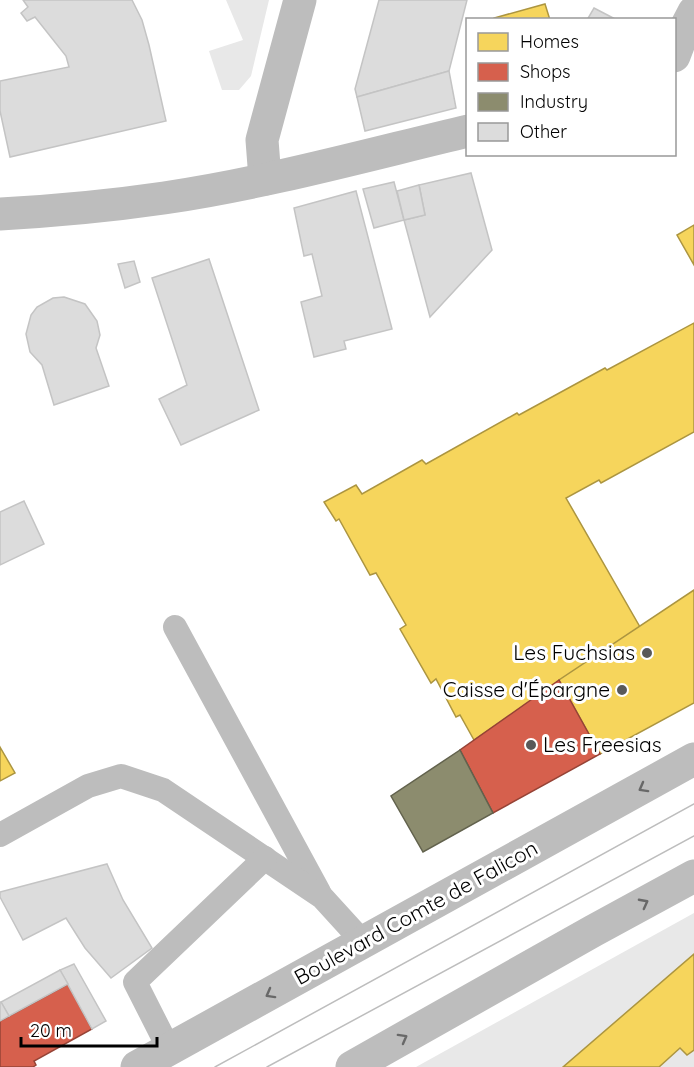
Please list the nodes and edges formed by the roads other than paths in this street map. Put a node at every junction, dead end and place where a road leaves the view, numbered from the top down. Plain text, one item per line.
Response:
1 (300, 0) edge
2 (694, 12) edge
3 (676, 53) edge
4 (694, 72) edge
5 (676, 79) edge
6 (466, 131) edge
7 (265, 179) junction
8 (0, 214) edge
9 (175, 627) dead end
10 (694, 759) edge
11 (0, 835) edge
12 (265, 858) junction
13 (694, 876) edge
14 (322, 897) junction
15 (363, 942) junction
16 (169, 1049) junction
17 (137, 1067) edge
18 (352, 1067) edge

1 - 7 main road
2 - 3 main road
4 - 5 main road
6 - 7 main road
7 - 8 main road
9 - 14 lane
10 -> 15 main road, Boulevard Comte de Falicon
11 - 12 lane
12 - 14 lane
12 - 16 lane
18 -> 13 main road
14 - 15 lane
15 -> 16 main road, Boulevard Comte de Falicon
16 - 17 main road, Boulevard Comte de Falicon

